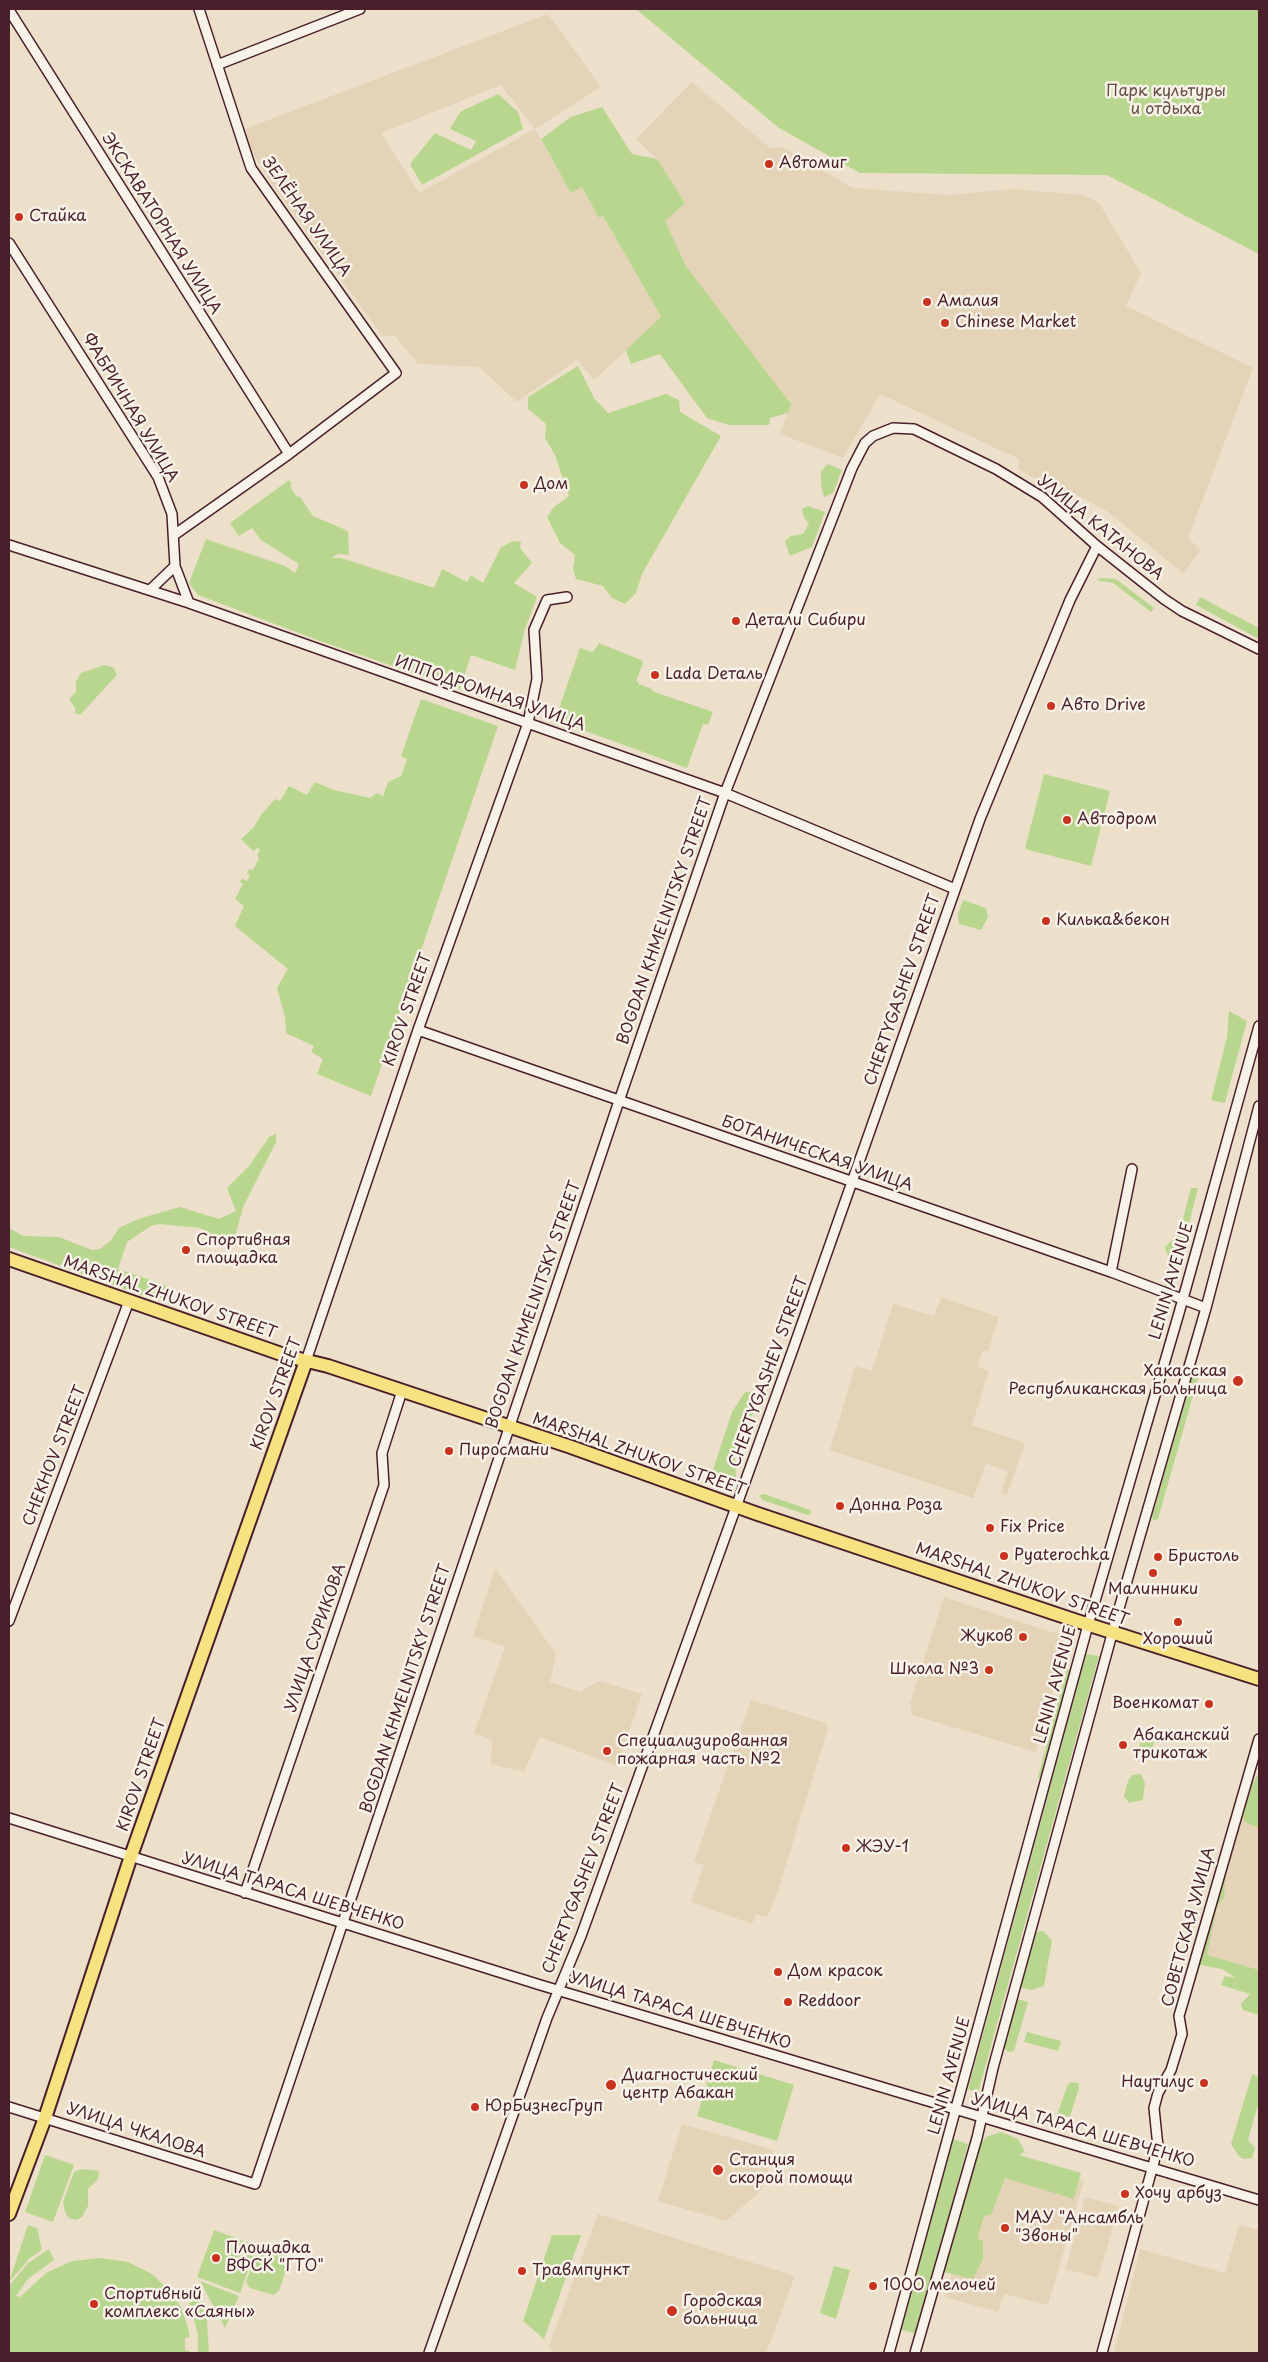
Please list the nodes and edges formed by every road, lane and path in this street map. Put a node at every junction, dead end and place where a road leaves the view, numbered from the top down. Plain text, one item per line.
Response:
1 (199, 9) edge
2 (360, 9) edge
3 (9, 10) edge
4 (217, 65) junction
5 (9, 243) edge
6 (865, 443) joint
7 (289, 454) junction
8 (174, 535) junction
9 (9, 545) edge
10 (1097, 546) junction
11 (175, 566) junction
12 (150, 590) junction
13 (567, 597) dead end
14 (189, 602) junction
15 (1259, 649) edge
16 (528, 723) junction
17 (725, 793) junction
18 (955, 889) junction
19 (1259, 1026) edge
20 (418, 1030) junction
21 (619, 1100) junction
22 (1259, 1106) edge
23 (1132, 1168) dead end
24 (852, 1183) junction
25 (9, 1259) edge
26 (1111, 1272) junction
27 (1183, 1299) junction
28 (129, 1301) junction
29 (1206, 1308) junction
30 (306, 1361) junction
31 (402, 1391) junction
32 (508, 1427) junction
33 (737, 1506) junction
34 (9, 1621) edge
35 (1088, 1625) junction
36 (1113, 1633) junction
37 (1259, 1679) edge
38 (1259, 1739) edge
39 (9, 1818) edge
40 (131, 1856) junction
41 (245, 1892) junction
42 (344, 1923) junction
43 (558, 1990) junction
44 (9, 2107) edge
45 (956, 2109) junction
46 (982, 2117) junction
47 (44, 2118) junction
48 (1152, 2167) junction
49 (255, 2184) joint
50 (1259, 2200) edge
51 (9, 2214) edge
52 (429, 2353) edge
53 (889, 2353) edge
54 (915, 2353) edge
55 (1102, 2353) edge

1 - 4 street, ЗЕЛЁНАЯ УЛИЦА
2 - 4 street
3 - 7 street, ЭКСКАВАТОРНАЯ УЛИЦА
4 - 7 street, ЗЕЛЁНАЯ УЛИЦА
5 - 8 street, ФАБРИЧНАЯ УЛИЦА
6 - 10 street, УЛИЦА КАТАНОВА
6 - 17 street, BOGDAN KHMELNITSKY STREET
7 - 8 street
8 - 11 street, ФАБРИЧНАЯ УЛИЦА
9 - 12 street, ИППОДРОМНАЯ УЛИЦА
10 - 15 street, УЛИЦА КАТАНОВА
10 - 18 street, CHERTYGASHEV STREET
11 - 12 street
11 - 14 street, ФАБРИЧНАЯ УЛИЦА
12 - 14 street, ИППОДРОМНАЯ УЛИЦА
13 - 16 street, KIROV STREET
14 - 16 street, ИППОДРОМНАЯ УЛИЦА
16 - 17 street, ИППОДРОМНАЯ УЛИЦА
16 - 20 street, KIROV STREET
17 - 18 street, ИППОДРОМНАЯ УЛИЦА
17 - 21 street, BOGDAN KHMELNITSKY STREET
18 - 24 street, CHERTYGASHEV STREET
19 - 27 street, LENIN AVENUE
20 - 21 street, БОТАНИЧЕСКАЯ УЛИЦА
20 - 30 street, KIROV STREET
21 - 24 street, БОТАНИЧЕСКАЯ УЛИЦА
21 - 32 street, BOGDAN KHMELNITSKY STREET
22 - 29 street
23 - 26 street
24 - 26 street, БОТАНИЧЕСКАЯ УЛИЦА
24 - 33 street, CHERTYGASHEV STREET
25 - 28 main road, MARSHAL ZHUKOV STREET
26 - 27 street, БОТАНИЧЕСКАЯ УЛИЦА
27 - 29 street, БОТАНИЧЕСКАЯ УЛИЦА
27 - 35 street, LENIN AVENUE
28 - 30 main road, MARSHAL ZHUKOV STREET
28 - 34 street, CHEKHOV STREET
29 - 36 street
30 - 31 main road, MARSHAL ZHUKOV STREET
30 - 40 main road, KIROV STREET
31 - 32 main road, MARSHAL ZHUKOV STREET
31 - 41 street, УЛИЦА СУРИКОВА
32 - 33 main road, MARSHAL ZHUKOV STREET
32 - 42 street, BOGDAN KHMELNITSKY STREET
33 - 35 main road, MARSHAL ZHUKOV STREET
33 - 43 street, CHERTYGASHEV STREET
35 - 36 main road, MARSHAL ZHUKOV STREET
35 - 45 street, LENIN AVENUE
36 - 37 main road, MARSHAL ZHUKOV STREET
36 - 46 street
38 - 48 street, СОВЕТСКАЯ УЛИЦА
39 - 40 street, УЛИЦА ТАРАСА ШЕВЧЕНКО
40 - 41 street, УЛИЦА ТАРАСА ШЕВЧЕНКО
40 - 47 main road, KIROV STREET
41 - 42 street, УЛИЦА ТАРАСА ШЕВЧЕНКО
42 - 43 street, УЛИЦА ТАРАСА ШЕВЧЕНКО
42 - 49 street, BOGDAN KHMELNITSKY STREET
43 - 45 street, УЛИЦА ТАРАСА ШЕВЧЕНКО
43 - 52 street, CHERTYGASHEV STREET
44 - 47 street, УЛИЦА ЧКАЛОВА
45 - 46 street, УЛИЦА ТАРАСА ШЕВЧЕНКО
45 - 53 street, LENIN AVENUE
46 - 48 street, УЛИЦА ТАРАСА ШЕВЧЕНКО
46 - 54 street
47 - 49 street, УЛИЦА ЧКАЛОВА
47 - 51 main road, KIROV STREET
48 - 50 street, УЛИЦА ТАРАСА ШЕВЧЕНКО
48 - 55 street, СОВЕТСКАЯ УЛИЦА

